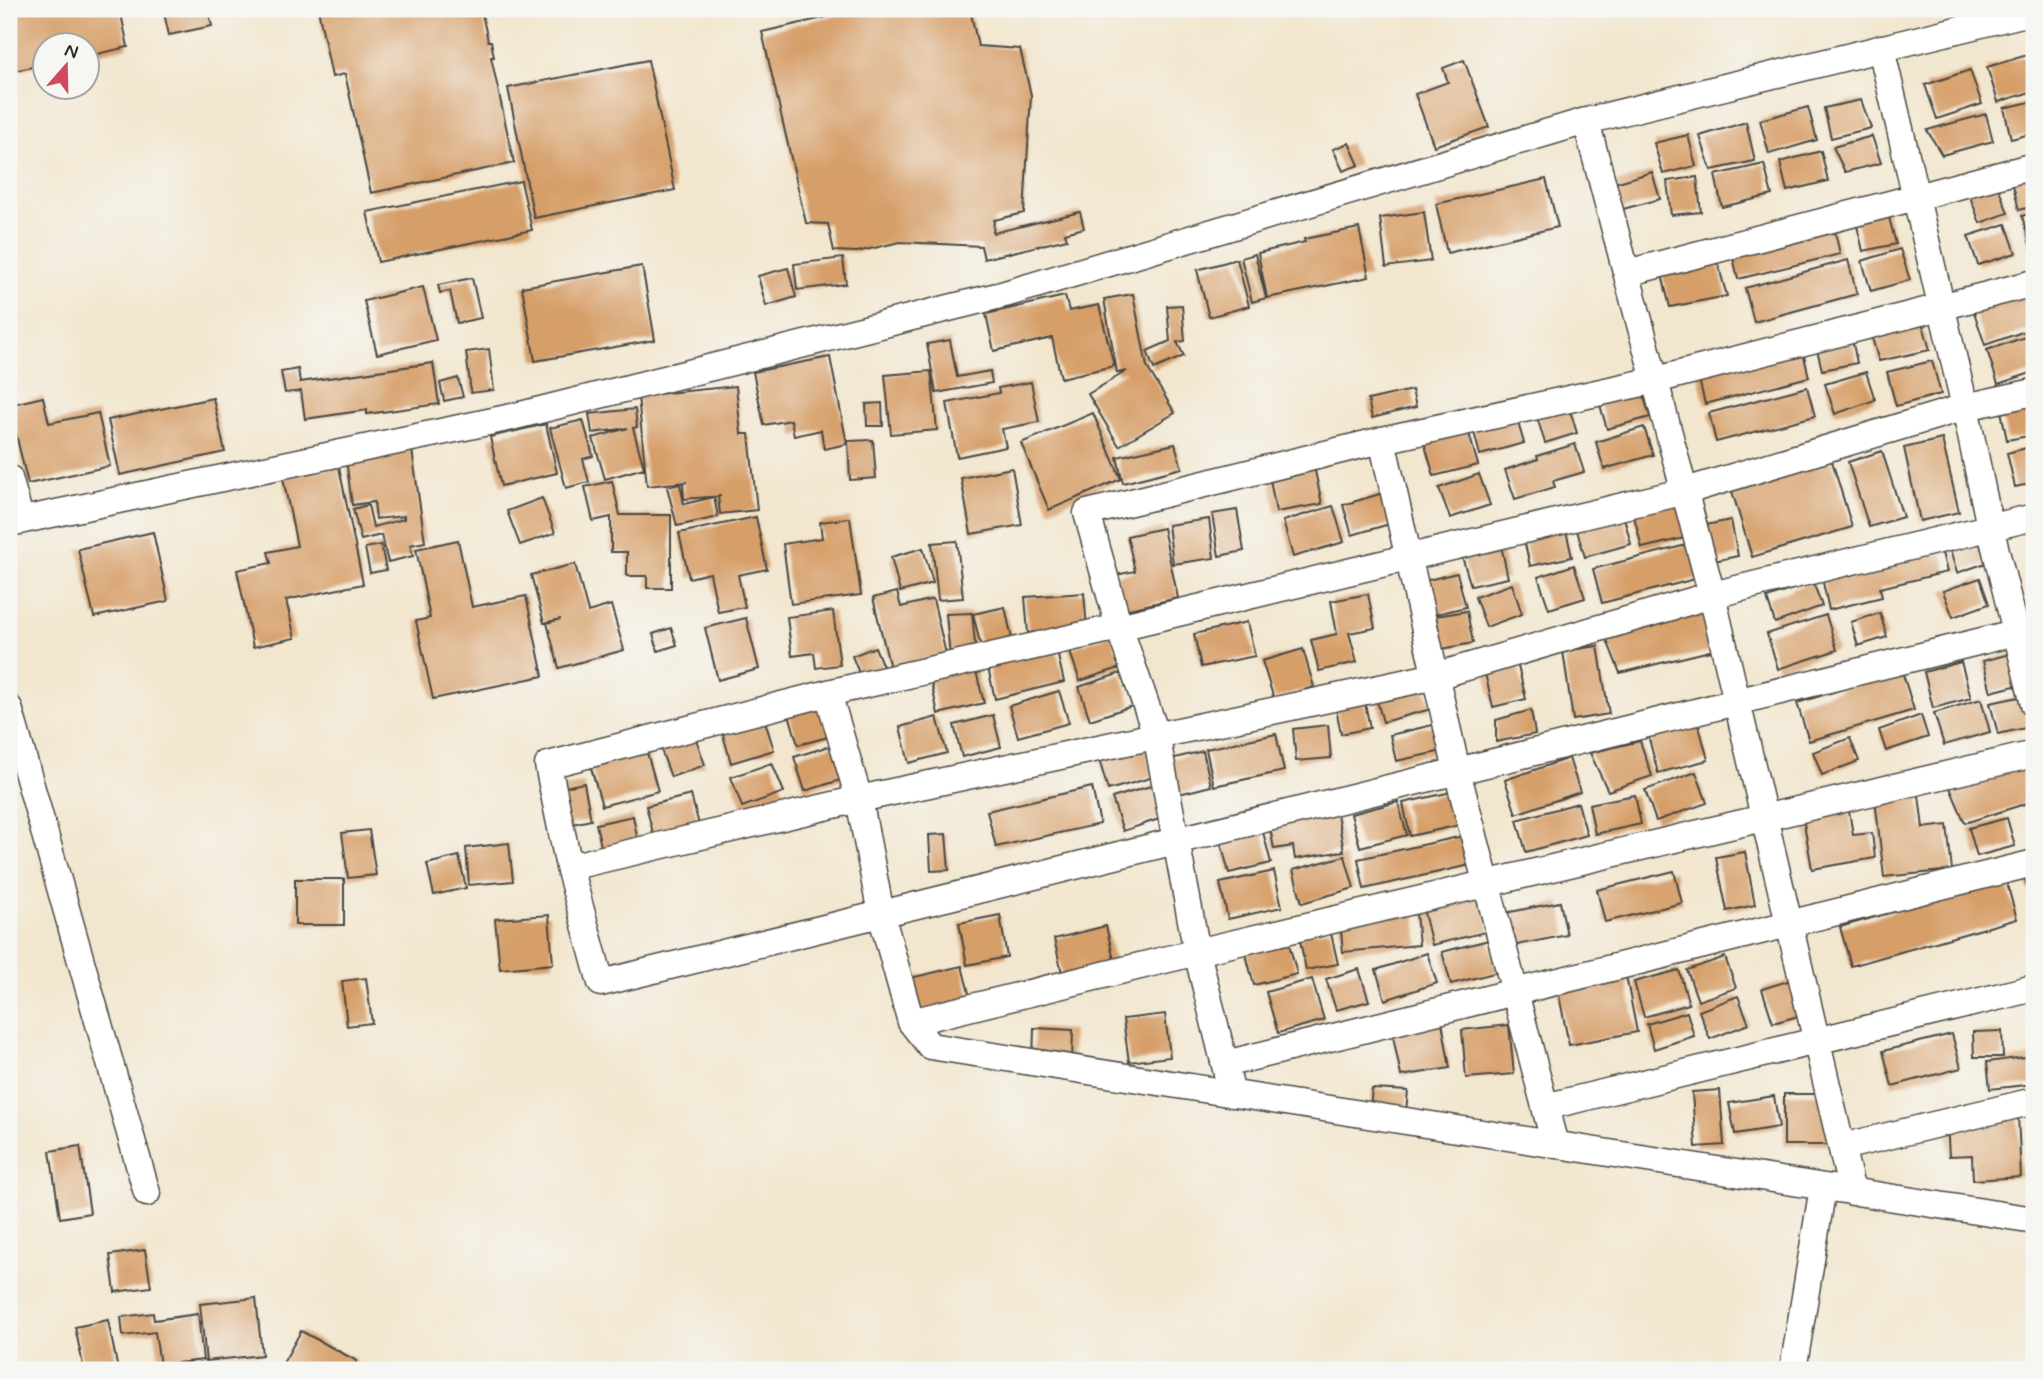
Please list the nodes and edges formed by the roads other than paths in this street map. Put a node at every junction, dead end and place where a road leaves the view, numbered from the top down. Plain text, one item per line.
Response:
1 (2034, 11) edge
2 (1881, 48) junction
3 (1586, 121) junction
4 (2034, 166) edge
5 (1915, 197) junction
6 (1627, 274) junction
7 (2034, 284) edge
8 (1940, 307) junction
9 (1656, 380) junction
10 (2034, 392) edge
11 (1965, 407) junction
12 (1382, 440) junction
13 (9, 478) edge
14 (1686, 491) junction
15 (2034, 517) edge
16 (15, 522) edge
17 (1990, 527) junction
18 (1407, 558) junction
19 (1712, 596) junction
20 (1119, 627) junction
21 (2025, 630) edge
22 (1436, 676) junction
23 (828, 693) junction
24 (1737, 702) junction
25 (2034, 704) edge
26 (9, 708) edge
27 (1156, 734) junction
28 (2034, 754) edge
29 (1457, 771) junction
30 (859, 799) junction
31 (1764, 818) junction
32 (1175, 840) junction
33 (2034, 863) edge
34 (569, 867) junction
35 (1487, 884) junction
36 (881, 914) junction
37 (1789, 924) junction
38 (1197, 952) junction
39 (2034, 988) edge
40 (1514, 992) junction
41 (911, 1022) junction
42 (1816, 1041) junction
43 (1225, 1064) junction
44 (1232, 1094) junction
45 (2034, 1101) edge
46 (1545, 1107) junction
47 (1555, 1145) junction
48 (1842, 1147) junction
49 (1823, 1187) junction
50 (1852, 1192) junction
51 (147, 1193) dead end
52 (2034, 1220) edge
53 (1793, 1370) edge

1 - 2 street
2 - 3 street
2 - 5 street
3 - 6 street
3 - 16 street
4 - 5 street
5 - 6 street
5 - 8 street
6 - 9 street
7 - 8 street
8 - 9 street
8 - 11 street
9 - 12 street
9 - 14 street
10 - 11 street
11 - 14 street
11 - 17 street
12 - 18 street
12 - 20 street
13 - 16 street
14 - 18 street
14 - 19 street
15 - 17 street
17 - 19 street
17 - 21 street
18 - 20 street
18 - 22 street
19 - 22 street
19 - 24 street
20 - 23 street
20 - 27 street
21 - 24 street
21 - 25 street
22 - 27 street
22 - 29 street
23 - 30 street
23 - 34 street
24 - 29 street
24 - 31 street
26 - 51 street
27 - 30 street
27 - 32 street
28 - 31 street
29 - 32 street
29 - 35 street
30 - 34 street
30 - 36 street
31 - 35 street
31 - 37 street
32 - 36 street
32 - 38 street
33 - 37 street
34 - 36 street
35 - 38 street
35 - 40 street
36 - 41 street
37 - 40 street
37 - 42 street
38 - 41 street
38 - 43 street
39 - 42 street
40 - 43 street
40 - 46 street
41 - 44 street
42 - 46 street
42 - 48 street
43 - 44 street
44 - 47 street
45 - 48 street
46 - 47 street
47 - 49 street
48 - 50 street
49 - 50 street
49 - 53 street
50 - 52 street

